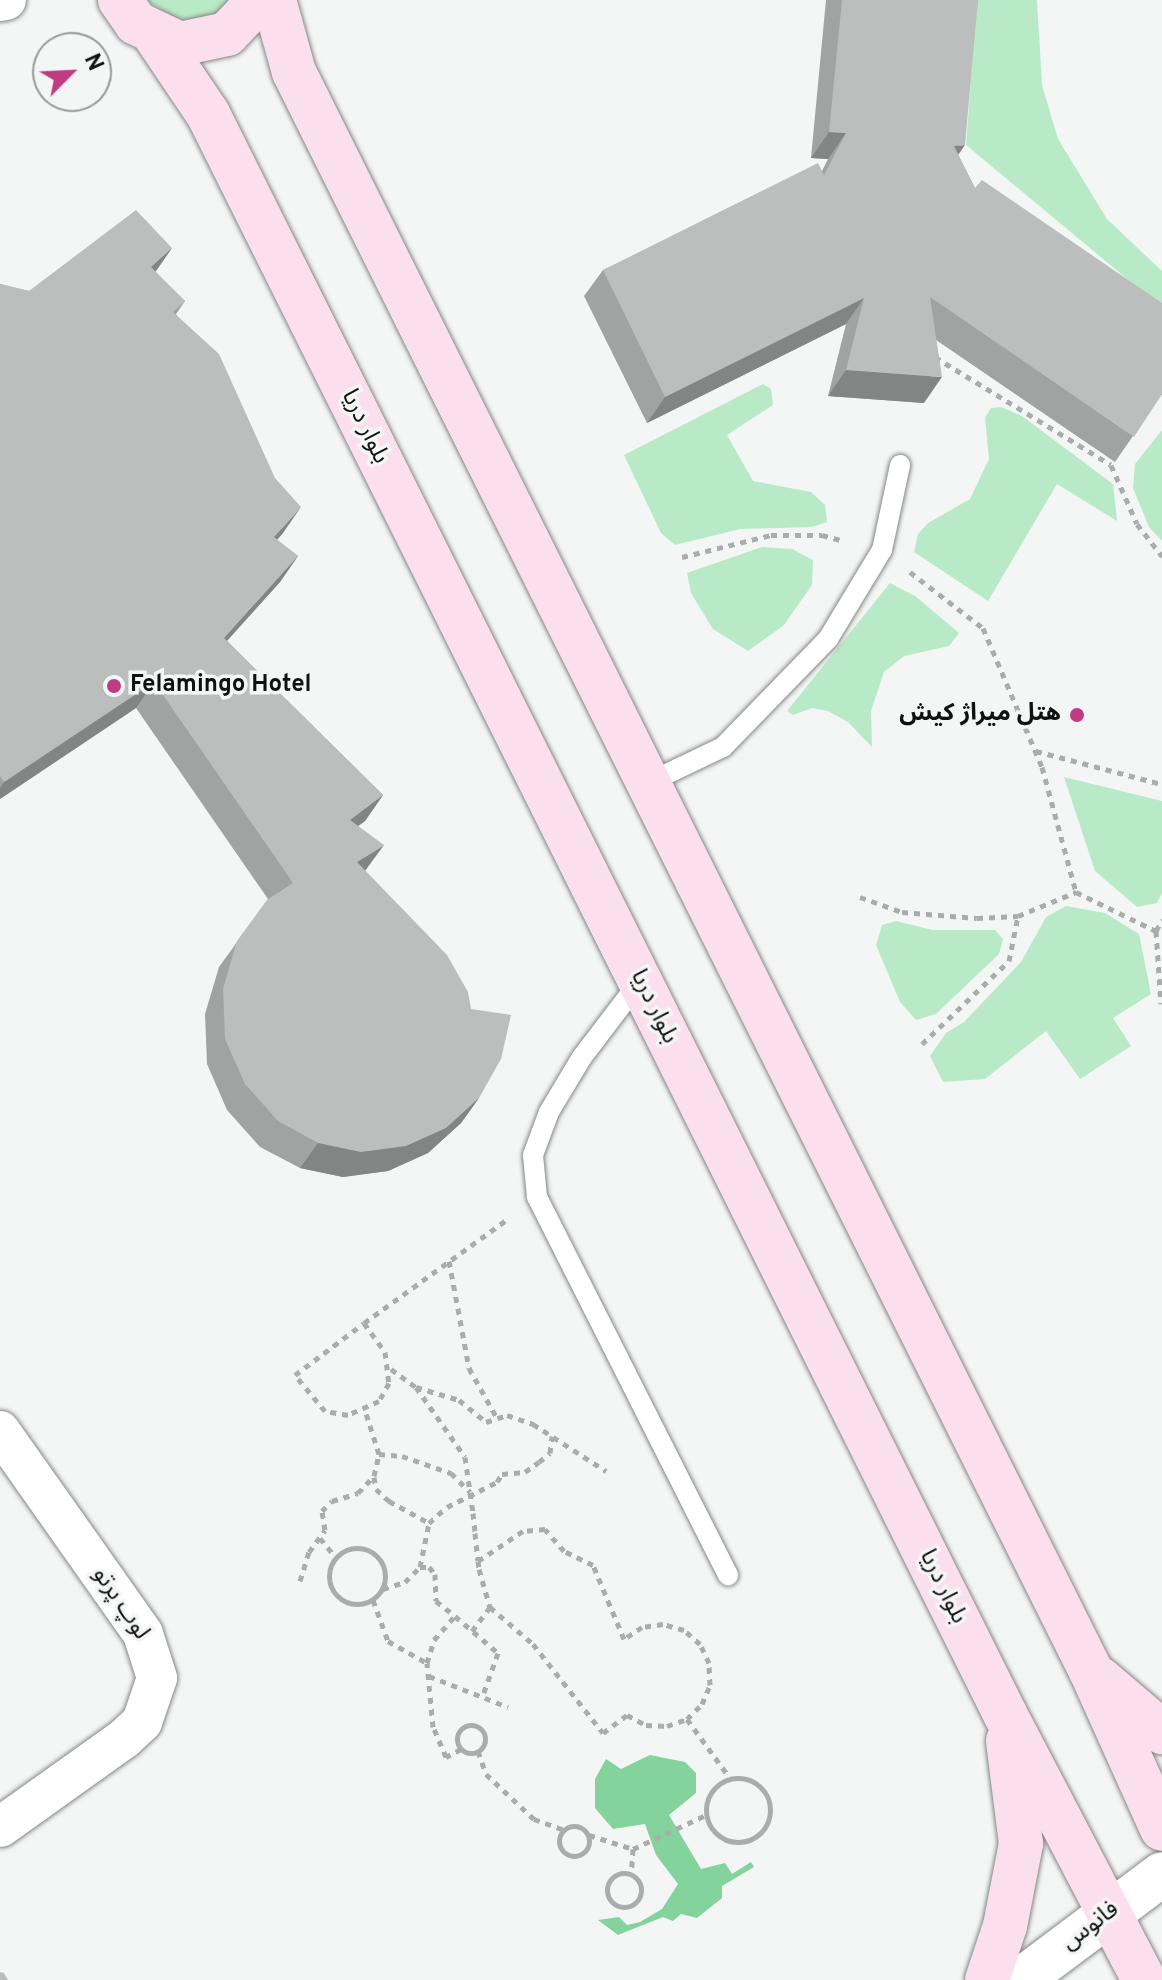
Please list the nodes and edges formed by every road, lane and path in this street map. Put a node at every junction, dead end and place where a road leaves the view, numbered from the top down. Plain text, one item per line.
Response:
1 (6, 0) edge
2 (120, 0) edge
3 (259, 0) edge
4 (274, 0) edge
5 (0, 1) edge
6 (156, 37) junction
7 (924, 350) edge
8 (900, 465) dead end
9 (882, 550) junction
10 (1162, 556) edge
11 (682, 557) dead end
12 (1035, 751) junction
13 (648, 783) junction
14 (1162, 784) edge
15 (1076, 892) junction
16 (860, 897) dead end
17 (1018, 916) junction
18 (1162, 920) edge
19 (1156, 931) junction
20 (640, 981) junction
21 (1161, 1004) edge
22 (922, 1044) dead end
23 (537, 1197) junction
24 (449, 1261) junction
25 (364, 1323) junction
26 (391, 1369) junction
27 (416, 1387) junction
28 (364, 1407) junction
29 (497, 1418) junction
30 (0, 1431) edge
31 (552, 1436) junction
32 (379, 1454) junction
33 (606, 1471) dead end
34 (374, 1476) junction
35 (470, 1493) junction
36 (429, 1523) junction
37 (320, 1538) junction
38 (336, 1558) junction
39 (478, 1561) junction
40 (420, 1567) junction
41 (728, 1575) dead end
42 (300, 1581) dead end
43 (383, 1589) junction
44 (373, 1600) junction
45 (490, 1607) junction
46 (455, 1616) junction
47 (472, 1631) junction
48 (427, 1663) junction
49 (1091, 1671) junction
50 (429, 1676) junction
51 (483, 1695) junction
52 (508, 1707) dead end
53 (1005, 1714) junction
54 (687, 1719) junction
55 (1162, 1732) edge
56 (461, 1749) junction
57 (478, 1751) junction
58 (730, 1778) junction
59 (706, 1815) junction
60 (0, 1827) edge
61 (1162, 1829) edge
62 (564, 1830) junction
63 (588, 1834) junction
64 (633, 1849) junction
65 (1162, 1874) edge
66 (631, 1875) junction
67 (1109, 1914) junction
68 (987, 1980) edge
69 (1021, 1980) edge
70 (1144, 1980) edge

1 - 5 street
2 - 6 main road, بلوار دریا
3 - 6 main road
4 - 13 main road
6 - 20 main road, بلوار دریا
7 - 10 path
8 - 9 lane
9 - 11 path
9 - 12 path
9 - 13 lane
12 - 14 path
12 - 15 path
13 - 49 main road
15 - 17 path
15 - 19 path
16 - 17 path
17 - 22 path
18 - 19 path
19 - 21 path
20 - 23 lane
20 - 53 main road, بلوار دریا
23 - 24 path
23 - 41 lane
24 - 25 path
24 - 29 path
25 - 26 path
25 - 28 path
26 - 27 path
26 - 28 path
27 - 29 path
27 - 35 path
28 - 32 path
29 - 31 path
30 - 60 street, لوپ پرتو
31 - 33 path
31 - 35 path
32 - 34 path
32 - 35 path
34 - 36 path
34 - 37 path
35 - 36 path
35 - 39 path
36 - 40 path
37 - 38 path
37 - 42 path
38 - 43 path
38 - 44 path
39 - 45 path
39 - 54 path
40 - 43 path
40 - 46 path
43 - 44 path
44 - 48 path
45 - 47 path
45 - 54 path
46 - 47 path
46 - 48 path
47 - 51 path
48 - 50 path
49 - 55 main road
49 - 61 main road
50 - 51 path
50 - 56 path
51 - 52 path
53 - 67 main road, بلوار دریا
53 - 68 main road
54 - 58 path
56 - 57 path
56 - 57 path
57 - 62 path
58 - 59 path
58 - 59 path
59 - 64 path
62 - 63 path
62 - 63 path
63 - 64 path
64 - 66 path
65 - 67 street, فانوس
66 - 66 path
67 - 69 street, فانوس
67 - 70 main road, بلوار دریا

